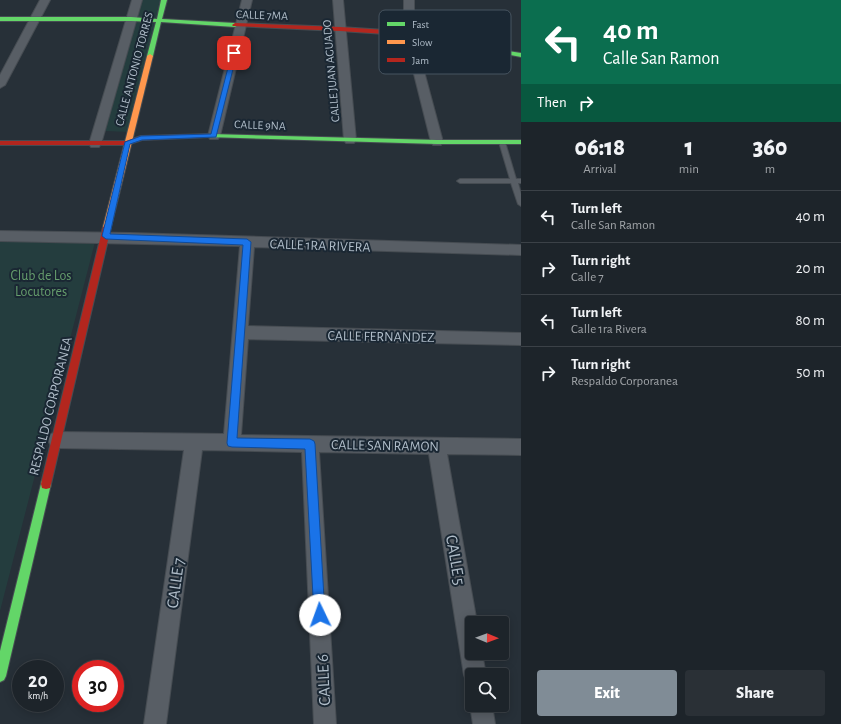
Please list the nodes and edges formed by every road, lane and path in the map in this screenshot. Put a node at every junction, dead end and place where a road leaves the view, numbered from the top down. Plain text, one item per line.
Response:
1 (45, 0) edge
2 (137, 0) edge
3 (164, 0) edge
4 (246, 0) edge
5 (338, 0) edge
6 (410, 0) edge
7 (410, 10) edge
8 (0, 19) edge
9 (36, 19) junction
10 (131, 19) junction
11 (159, 21) junction
12 (241, 26) junction
13 (340, 29) junction
14 (379, 32) edge
15 (511, 53) edge
16 (521, 55) edge
17 (419, 74) edge
18 (0, 85) edge
19 (214, 136) junction
20 (350, 140) junction
21 (437, 142) junction
22 (502, 142) junction
23 (521, 142) edge
24 (127, 143) junction
25 (0, 144) edge
26 (95, 144) junction
27 (460, 181) dead end
28 (514, 181) junction
29 (521, 181) edge
30 (521, 204) edge
31 (0, 236) edge
32 (106, 236) junction
33 (247, 242) junction
34 (521, 250) edge
35 (240, 332) junction
36 (521, 338) edge
37 (57, 440) junction
38 (194, 442) junction
39 (232, 443) junction
40 (310, 444) junction
41 (437, 446) junction
42 (521, 447) edge
43 (474, 668) edge
44 (0, 676) edge
45 (481, 712) edge
46 (155, 724) edge
47 (326, 724) edge
48 (484, 724) edge

1 - 9 street
2 - 10 street
3 - 11 street, CALLE ANTONIO TORRES
4 - 12 street
5 - 13 street, CALLE JUAN AGUADO
6 - 7 street
8 - 9 street, CALLE 7MA
9 - 10 street, CALLE 7MA
9 - 18 street
10 - 11 street, CALLE 7MA
10 - 26 street
11 - 12 street, CALLE 7MA
11 - 24 street, CALLE ANTONIO TORRES
12 - 13 street, CALLE 7MA
12 - 19 street
13 - 14 street, CALLE 7MA
13 - 20 street, CALLE JUAN AGUADO
15 - 16 street, CALLE 7MA
17 - 21 street
19 - 20 street, CALLE 9NA
19 - 24 street, CALLE 9NA
20 - 21 street, CALLE 9NA
21 - 22 street, CALLE 9NA
22 - 23 street, CALLE 9NA
22 - 28 lane
24 - 26 street, CALLE 9NA
24 - 32 street, RESPALDO CORPORANEA
25 - 26 street, CALLE 9NA
27 - 28 lane
28 - 29 lane
28 - 30 lane
31 - 32 street, CALLE 1RA RIVERA
32 - 33 street, CALLE 1RA RIVERA
32 - 37 street, RESPALDO CORPORANEA
33 - 34 street, CALLE 1RA RIVERA
33 - 35 street
35 - 36 street, CALLE FERNANDEZ
35 - 39 street
37 - 38 street, CALLE SAN RAMON
37 - 44 street, RESPALDO CORPORANEA
38 - 39 street, CALLE SAN RAMON
38 - 46 street, CALLE 7
39 - 40 street, CALLE SAN RAMON
40 - 41 street, CALLE SAN RAMON
40 - 47 street, CALLE 6
41 - 42 street, CALLE SAN RAMON
41 - 43 street, CALLE 5
45 - 48 street

